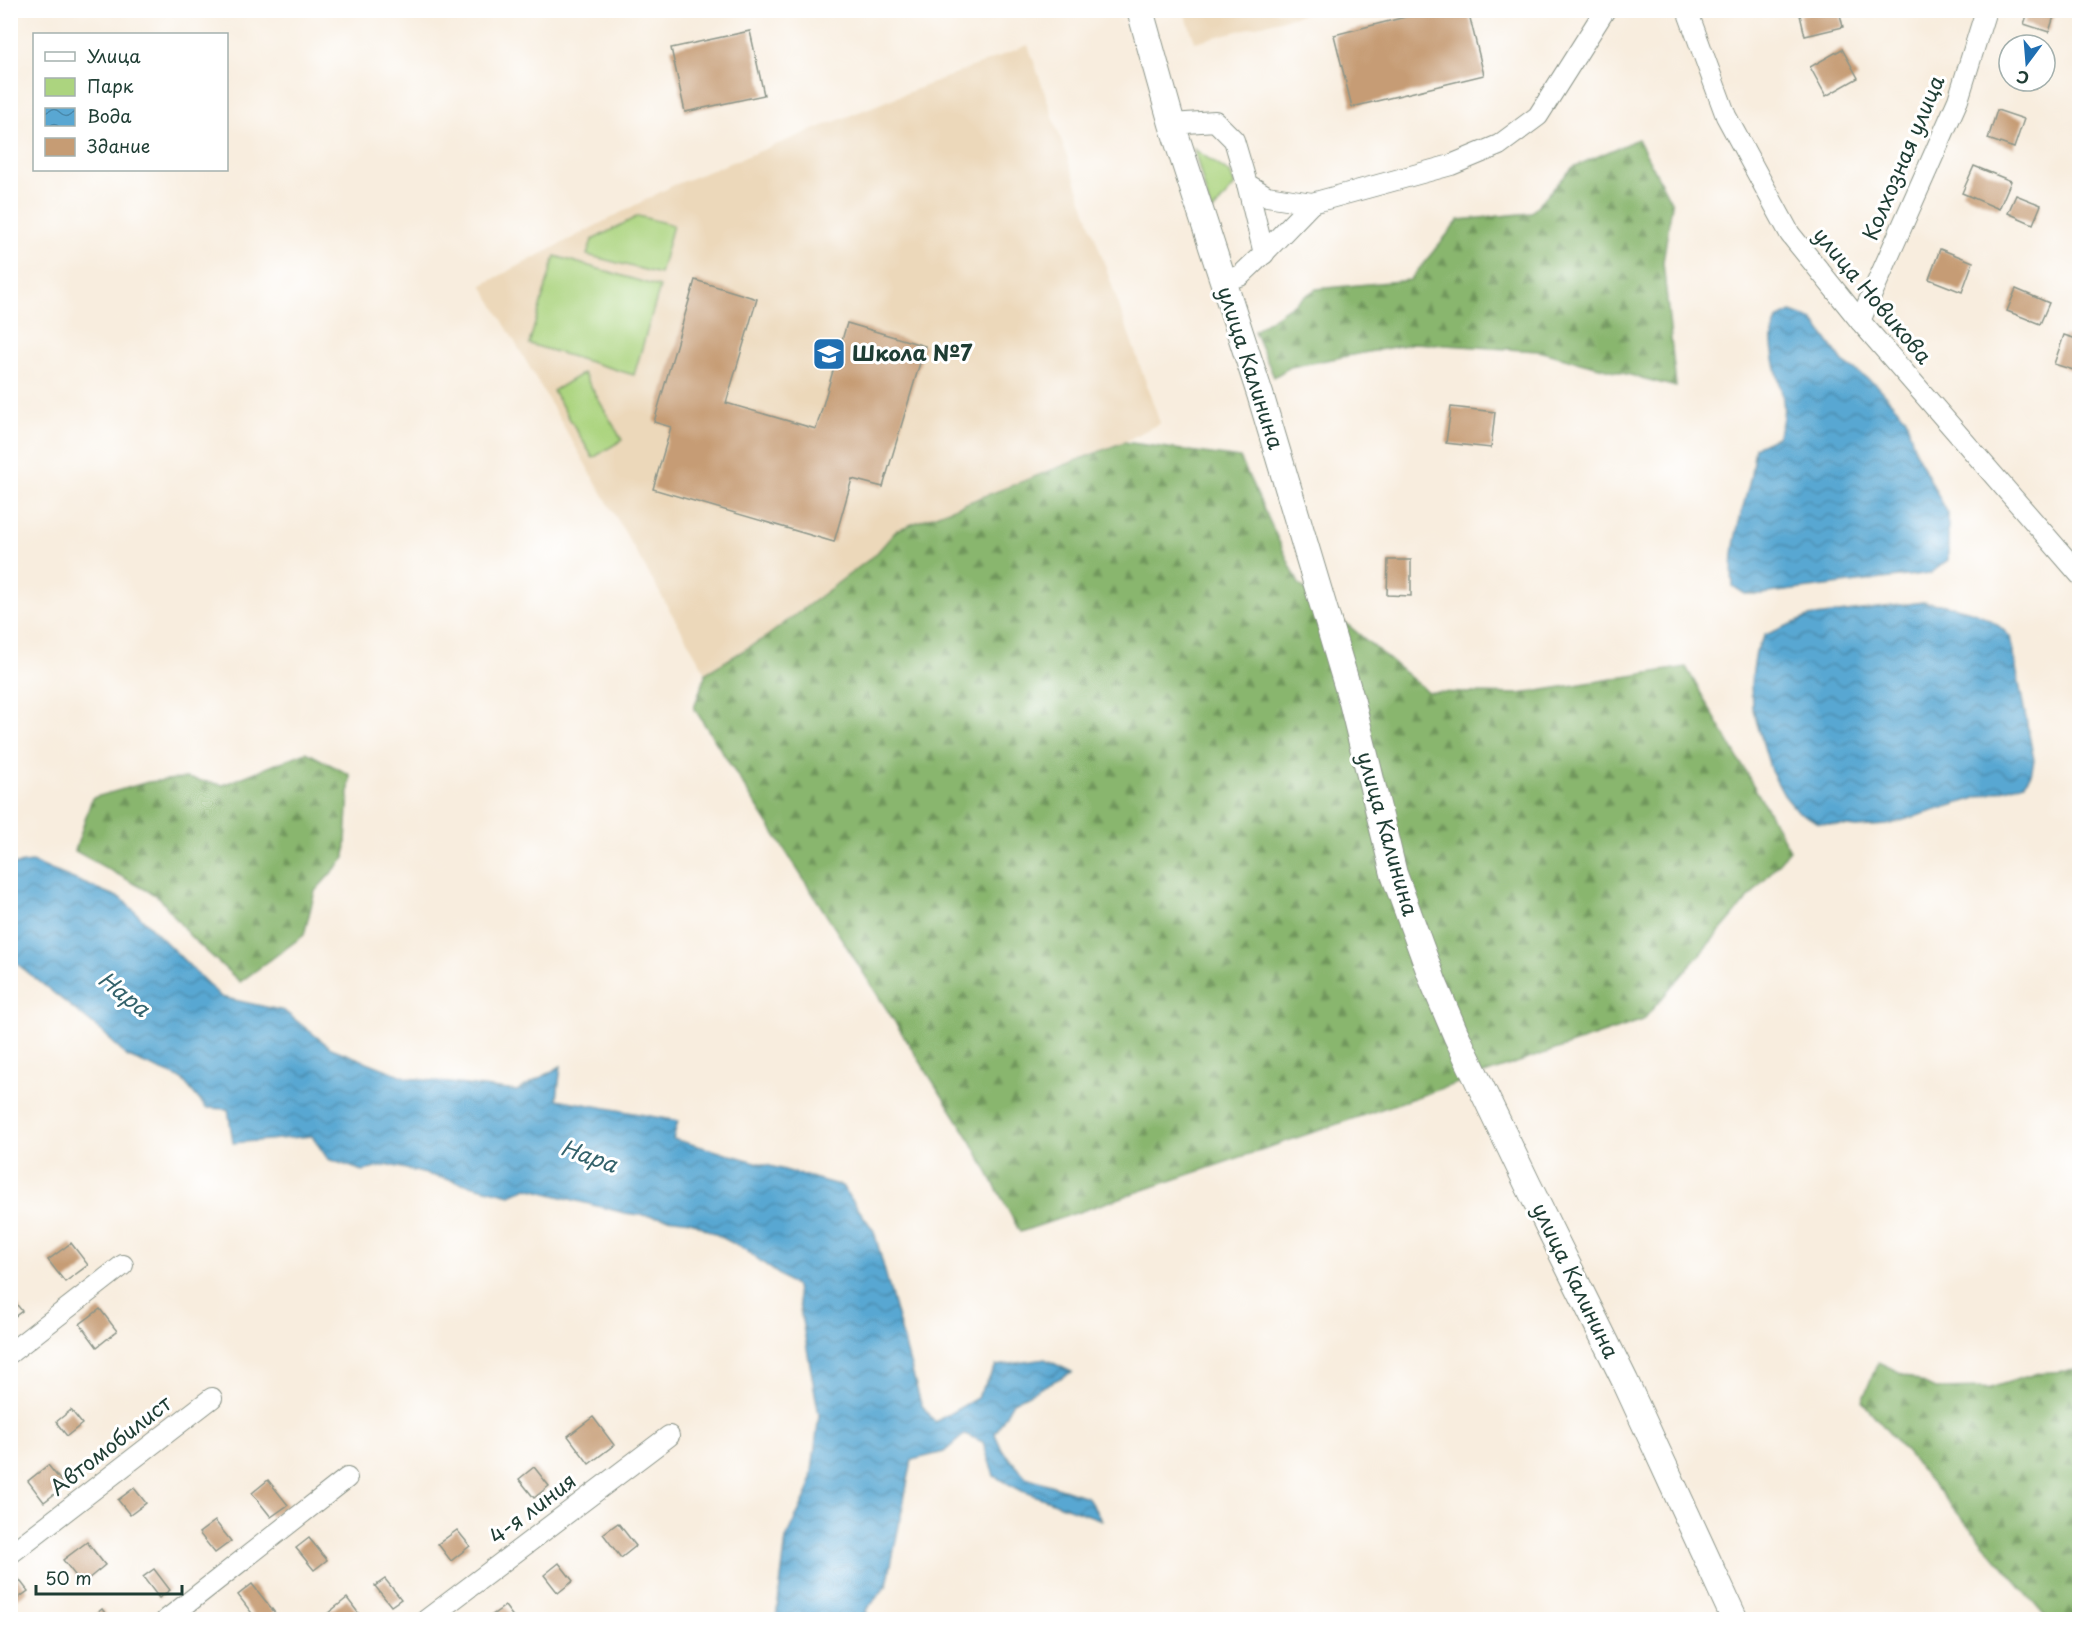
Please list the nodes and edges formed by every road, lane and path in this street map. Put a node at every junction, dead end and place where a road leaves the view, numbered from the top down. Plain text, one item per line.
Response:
1 (1140, 10) edge
2 (1605, 10) edge
3 (1688, 10) edge
4 (1986, 10) edge
5 (1172, 124) junction
6 (1247, 184) junction
7 (1312, 203) junction
8 (1264, 254) junction
9 (1222, 280) junction
10 (1860, 321) junction
11 (2079, 575) edge
12 (123, 1265) dead end
13 (10, 1353) edge
14 (212, 1398) dead end
15 (669, 1436) dead end
16 (347, 1478) dead end
17 (10, 1554) edge
18 (166, 1620) edge
19 (426, 1620) edge
20 (1734, 1620) edge

1 - 5 street, улица Калинина
2 - 7 street
3 - 10 street, улица Новикова
4 - 10 street, Колхозная улица
5 - 6 street
5 - 9 street, улица Калинина
6 - 7 street
6 - 8 street
7 - 8 street
8 - 9 street
9 - 20 street, улица Калинина
10 - 11 street, улица Новикова
12 - 13 street
14 - 17 street, Автомобилист
15 - 19 street, 4-я линия
16 - 18 street

